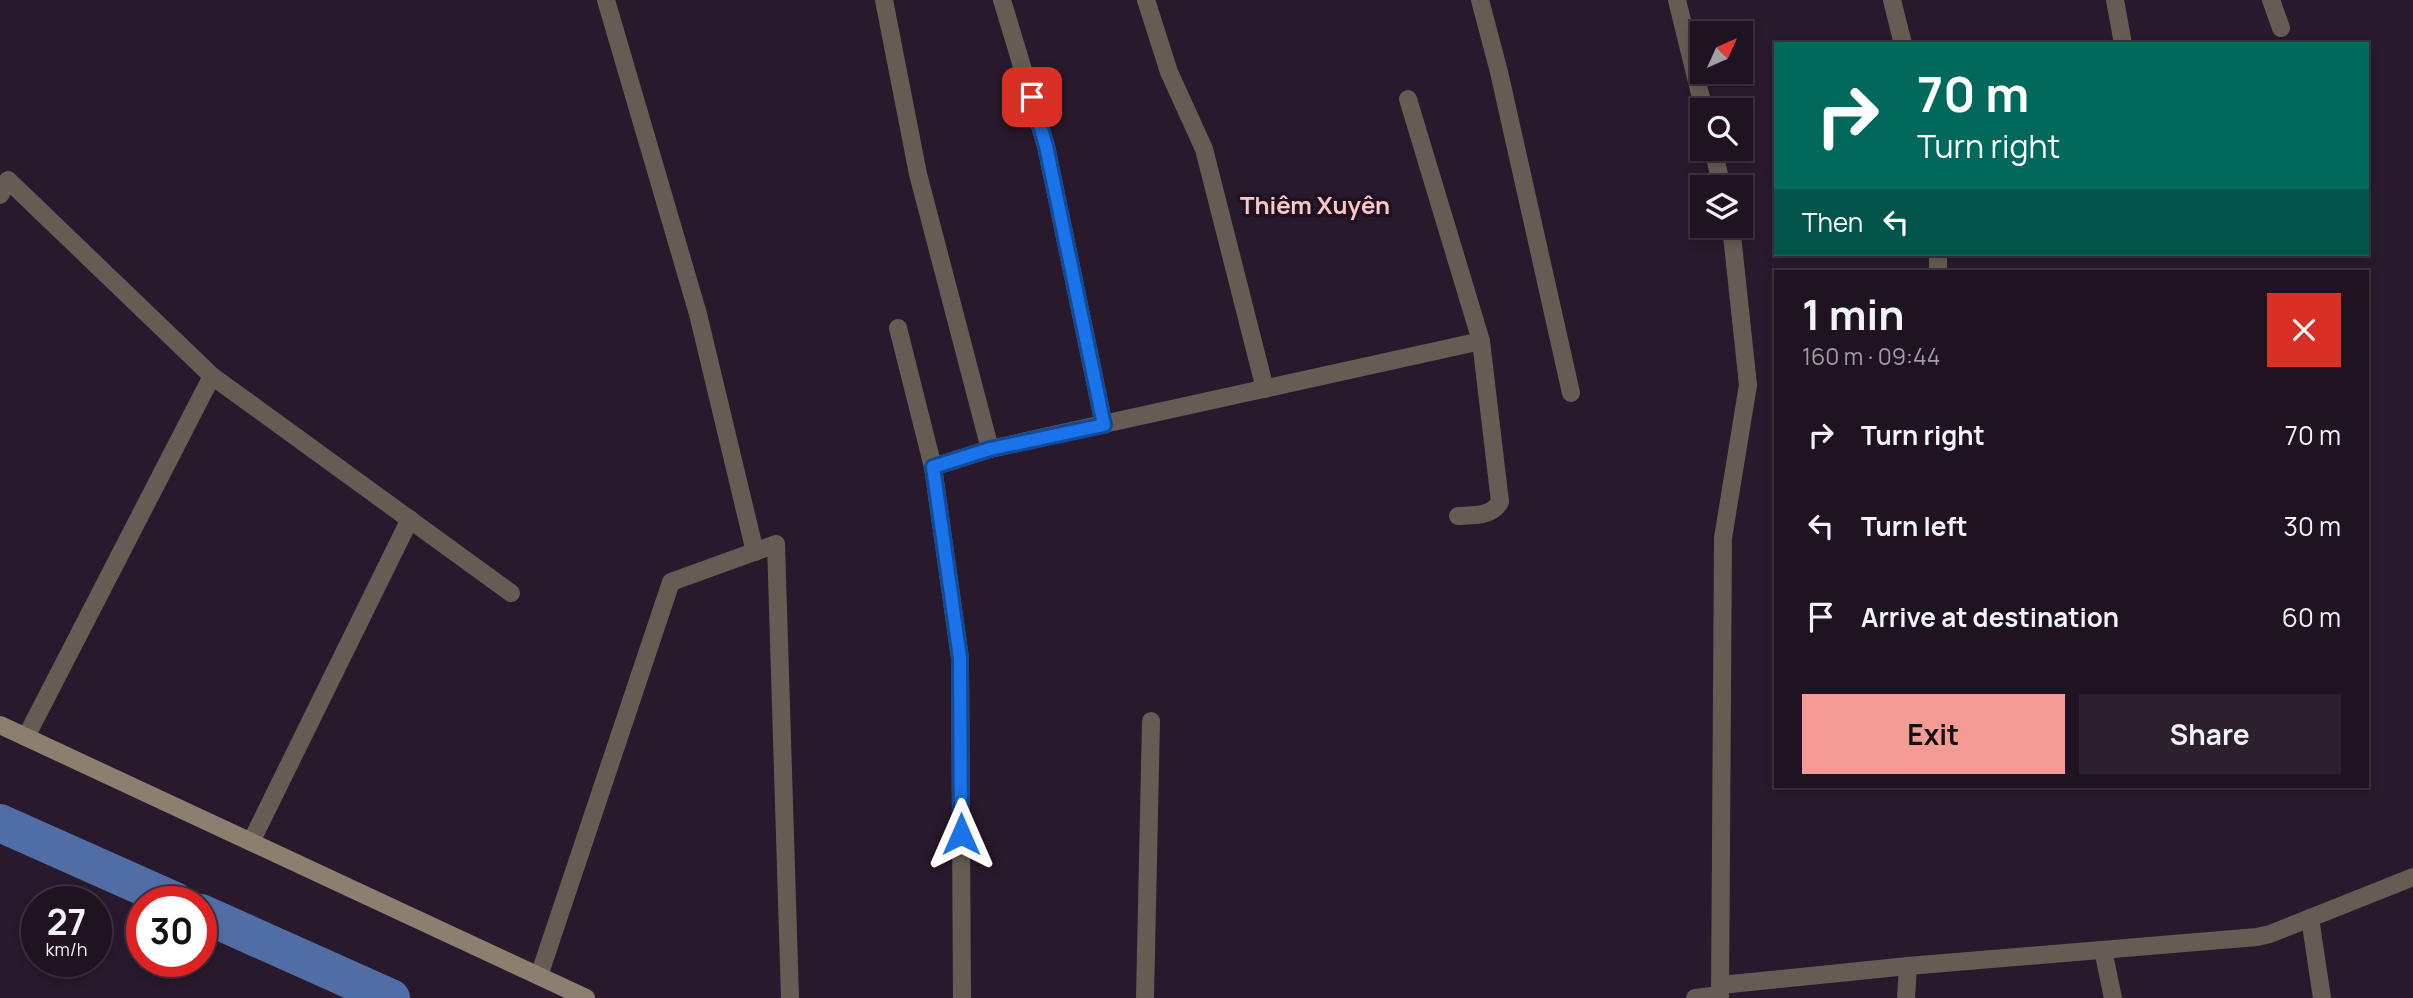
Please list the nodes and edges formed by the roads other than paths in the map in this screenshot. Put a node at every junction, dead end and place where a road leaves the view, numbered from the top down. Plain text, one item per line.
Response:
1 (606, 0) edge
2 (884, 0) edge
3 (1002, 0) edge
4 (1146, 0) edge
5 (1480, 0) edge
6 (1677, 0) edge
7 (1892, 0) edge
8 (2115, 0) edge
9 (2271, 0) edge
10 (2280, 28) dead end
11 (1902, 42) edge
12 (2123, 42) edge
13 (1701, 98) edge
14 (1408, 99) dead end
15 (0, 195) edge
16 (1732, 238) edge
17 (898, 328) dead end
18 (1481, 341) junction
19 (212, 376) junction
20 (1265, 389) junction
21 (1570, 393) dead end
22 (1104, 425) junction
23 (990, 449) junction
24 (933, 467) junction
25 (1458, 516) dead end
26 (410, 519) junction
27 (755, 552) junction
28 (511, 593) dead end
29 (1152, 722) dead end
30 (0, 725) edge
31 (26, 737) junction
32 (250, 842) junction
33 (2413, 877) edge
34 (2310, 918) junction
35 (2103, 950) junction
36 (1908, 966) junction
37 (539, 976) junction
38 (1720, 993) edge
39 (586, 998) edge
40 (790, 998) edge
41 (962, 998) edge
42 (1145, 998) edge
43 (1695, 998) edge
44 (1906, 998) edge
45 (2113, 998) edge
46 (2322, 998) edge

1 - 27 street
2 - 23 street
3 - 22 street
4 - 20 street
5 - 21 street
6 - 13 street
7 - 11 street
8 - 12 street
9 - 10 street
14 - 18 street
15 - 19 street
16 - 38 street
17 - 24 street
18 - 20 street
18 - 25 street
19 - 26 street
19 - 31 street
20 - 22 street
22 - 23 street
23 - 24 street
24 - 41 street
26 - 28 street
26 - 32 street
27 - 37 street
27 - 40 street
29 - 42 street
30 - 31 street
31 - 32 street
32 - 37 street
33 - 34 street
34 - 35 street
34 - 46 street
35 - 36 street
35 - 45 street
36 - 38 street
36 - 44 street
37 - 39 street
38 - 43 street

